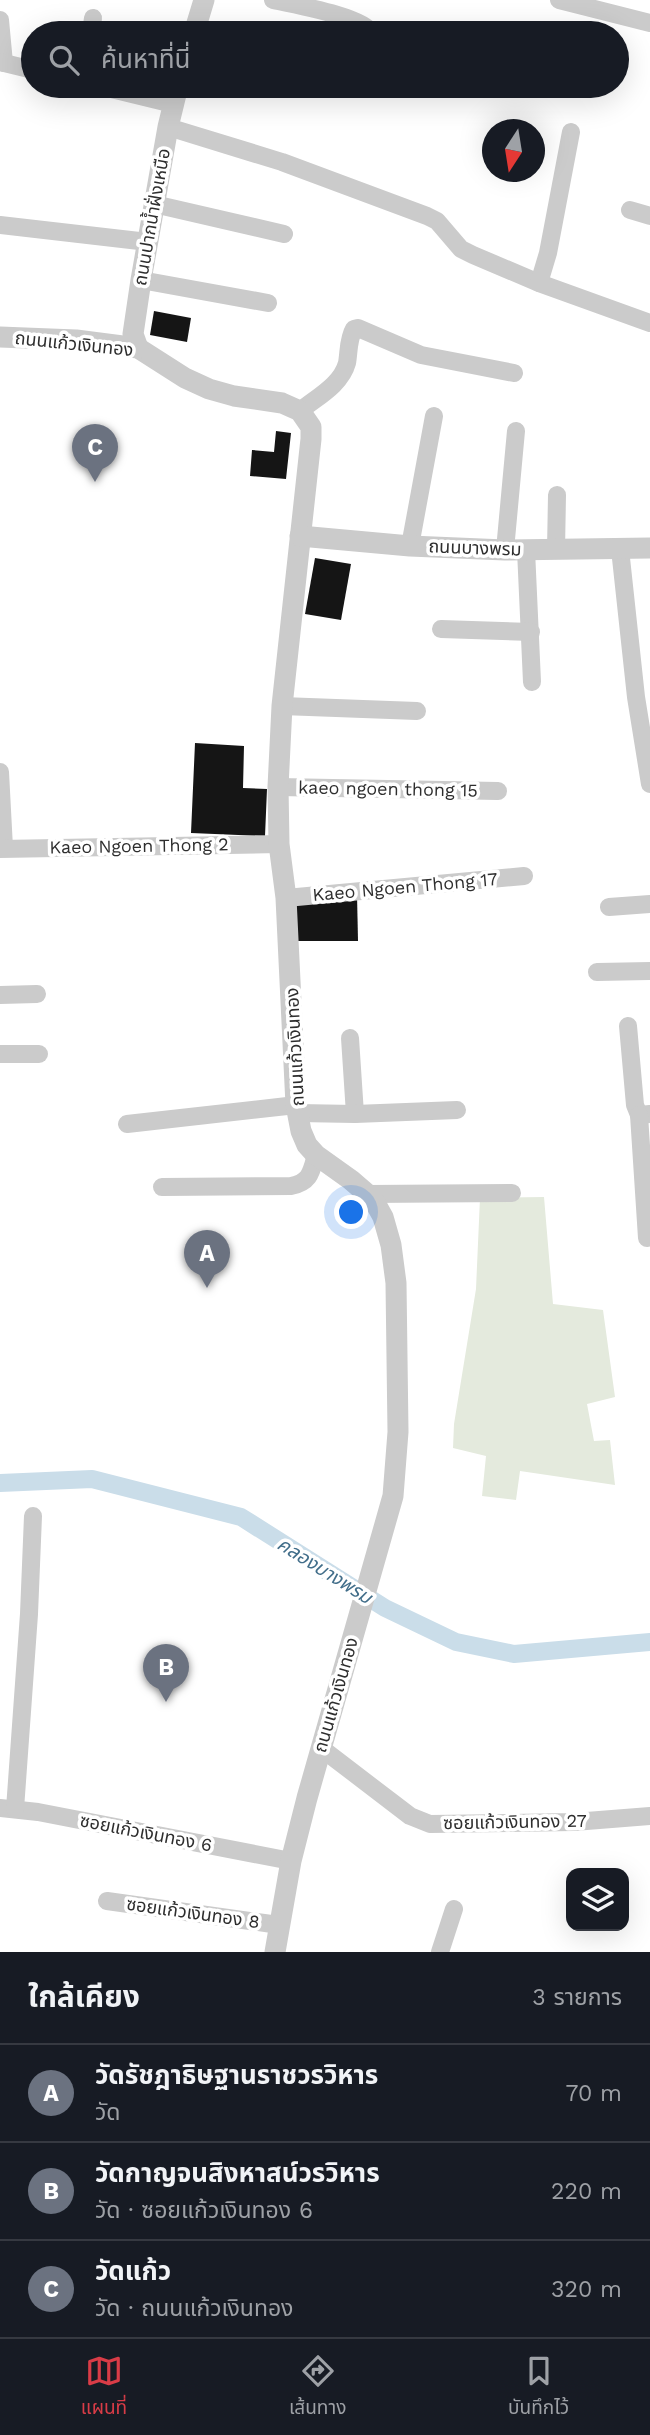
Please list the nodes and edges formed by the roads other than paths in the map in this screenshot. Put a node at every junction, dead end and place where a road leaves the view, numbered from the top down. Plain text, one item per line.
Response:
1 (204, 0) edge
2 (273, 0) edge
3 (559, 0) edge
4 (0, 20) edge
5 (198, 21) edge
6 (354, 21) edge
7 (650, 23) edge
8 (2, 62) edge
9 (21, 67) edge
10 (175, 98) edge
11 (168, 127) junction
12 (571, 132) dead end
13 (154, 204) junction
14 (630, 209) dead end
15 (650, 216) edge
16 (0, 225) edge
17 (284, 234) dead end
18 (148, 242) junction
19 (141, 280) junction
20 (539, 283) junction
21 (268, 303) dead end
22 (650, 323) edge
23 (0, 337) edge
24 (138, 348) junction
25 (514, 373) dead end
26 (300, 411) junction
27 (433, 416) dead end
28 (516, 431) dead end
29 (557, 495) dead end
30 (300, 536) junction
31 (410, 546) junction
32 (650, 548) edge
33 (620, 549) junction
34 (515, 550) junction
35 (556, 550) junction
36 (441, 629) dead end
37 (531, 632) junction
38 (532, 681) dead end
39 (282, 706) junction
40 (417, 711) dead end
41 (0, 772) edge
42 (650, 784) edge
43 (278, 787) junction
44 (498, 791) dead end
45 (279, 844) junction
46 (2, 849) edge
47 (524, 876) dead end
48 (286, 898) junction
49 (650, 904) edge
50 (609, 906) dead end
51 (650, 971) edge
52 (597, 972) dead end
53 (37, 994) dead end
54 (0, 995) edge
55 (628, 1026) dead end
56 (350, 1038) dead end
57 (0, 1054) edge
58 (39, 1054) dead end
59 (297, 1109) junction
60 (457, 1110) dead end
61 (355, 1114) junction
62 (644, 1114) edge
63 (127, 1124) dead end
64 (316, 1155) junction
65 (162, 1187) dead end
66 (512, 1193) dead end
67 (367, 1194) junction
68 (647, 1238) dead end
69 (33, 1516) dead end
70 (321, 1748) junction
71 (8, 1808) edge
72 (650, 1816) edge
73 (291, 1861) junction
74 (107, 1901) dead end
75 (454, 1909) dead end
76 (279, 1925) junction
77 (275, 1952) edge
78 (440, 1952) edge

1 - 5 street
2 - 6 street
3 - 7 street
4 - 8 street
8 - 9 street
10 - 11 street, ถนนปากน้ำฝั่งเหนือ
11 - 13 street, ถนนปากน้ำฝั่งเหนือ
11 - 20 street
12 - 20 street
13 - 17 street
13 - 18 street, ถนนปากน้ำฝั่งเหนือ
14 - 15 street
16 - 18 street
18 - 19 street, ถนนปากน้ำฝั่งเหนือ
19 - 21 street
19 - 24 street, ถนนปากน้ำฝั่งเหนือ
20 - 22 street
23 - 24 street, ถนนแก้วเงินทอง
24 - 26 street, ถนนแก้วเงินทอง
25 - 26 street
26 - 30 street, ถนนแก้วเงินทอง
27 - 31 street
28 - 34 street
29 - 35 street
30 - 31 street, ถนนบางพรม
30 - 39 street, ถนนแก้วเงินทอง
31 - 34 street, ถนนบางพรม
32 - 33 street, ถนนบางพรม
33 - 35 street, ถนนบางพรม
33 - 42 street
34 - 35 street, ถนนบางพรม
34 - 37 street
36 - 37 street
37 - 38 street
39 - 40 street
39 - 43 street, ถนนแก้วเงินทอง
41 - 46 street
43 - 44 street, kaeo ngoen thong 15
43 - 45 street, ถนนแก้วเงินทอง
45 - 46 street, Kaeo Ngoen Thong 2
45 - 48 street, ถนนแก้วเงินทอง
47 - 48 street, Kaeo Ngoen Thong 17
48 - 59 street, ถนนแก้วเงินทอง
49 - 50 street
51 - 52 street
53 - 54 street
55 - 62 street
56 - 61 street
57 - 58 street
59 - 61 street
59 - 63 street
59 - 64 street, ถนนแก้วเงินทอง
60 - 61 street
62 - 68 street
64 - 65 street
64 - 67 street, ถนนแก้วเงินทอง
66 - 67 street
67 - 70 street, ถนนแก้วเงินทอง
69 - 71 street
70 - 72 street, ซอยแก้วเงินทอง 27
70 - 73 street, ถนนแก้วเงินทอง
71 - 73 street, ซอยแก้วเงินทอง 6
73 - 76 street, ถนนแก้วเงินทอง
74 - 76 street, ซอยแก้วเงินทอง 8
75 - 78 street
76 - 77 street, ถนนแก้วเงินทอง

